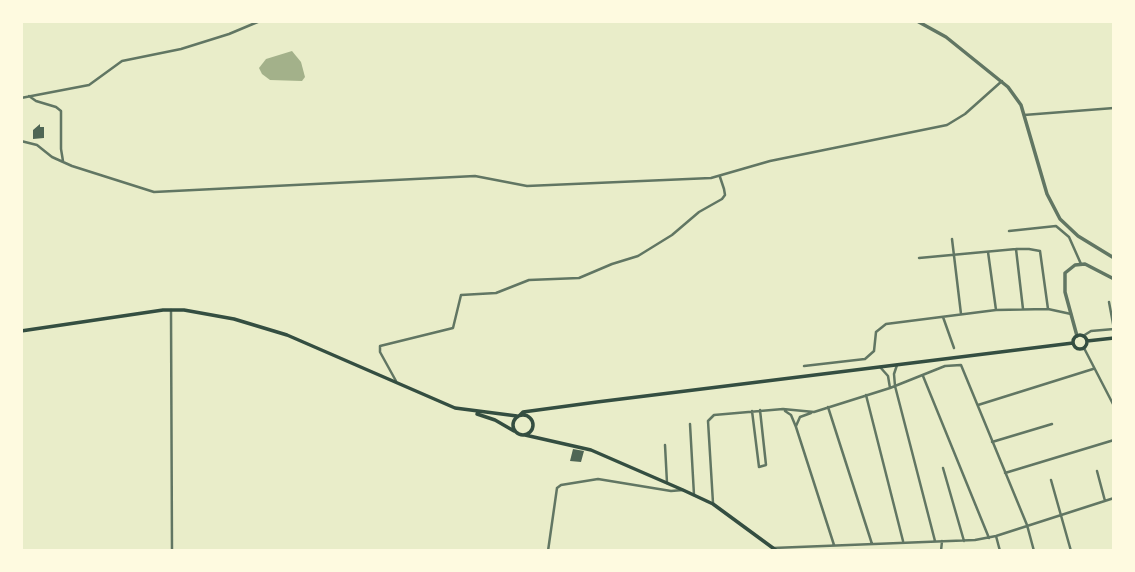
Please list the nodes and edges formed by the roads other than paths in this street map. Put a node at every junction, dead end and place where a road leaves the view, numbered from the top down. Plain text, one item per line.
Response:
1 (260, 21) edge
2 (917, 21) edge
3 (1002, 81) junction
4 (29, 96) junction
5 (21, 98) edge
6 (1114, 108) edge
7 (1024, 115) junction
8 (21, 141) edge
9 (63, 161) junction
10 (719, 177) junction
11 (1009, 231) dead end
12 (952, 239) dead end
13 (1016, 249) junction
14 (988, 251) junction
15 (954, 254) junction
16 (919, 258) dead end
17 (1114, 258) edge
18 (1081, 264) junction
19 (1114, 279) edge
20 (1109, 302) dead end
21 (1023, 309) junction
22 (1048, 309) junction
23 (171, 310) junction
24 (996, 310) junction
25 (961, 314) junction
26 (1071, 314) junction
27 (943, 317) junction
28 (1114, 329) edge
29 (21, 331) edge
30 (1077, 336) junction
31 (1083, 336) junction
32 (1114, 338) edge
33 (1087, 341) junction
34 (1073, 343) junction
35 (954, 348) dead end
36 (1084, 348) junction
37 (897, 365) junction
38 (804, 366) dead end
39 (880, 367) junction
40 (1093, 369) junction
41 (923, 376) junction
42 (397, 384) junction
43 (893, 387) junction
44 (866, 395) junction
45 (978, 405) junction
46 (828, 407) junction
47 (1114, 407) edge
48 (783, 409) junction
49 (760, 410) junction
50 (472, 411) junction
51 (536, 411) junction
52 (752, 411) junction
53 (814, 412) junction
54 (519, 415) junction
55 (530, 418) junction
56 (690, 424) dead end
57 (1052, 424) dead end
58 (796, 427) junction
59 (532, 429) junction
60 (514, 431) junction
61 (525, 435) junction
62 (543, 439) junction
63 (1114, 440) edge
64 (992, 442) junction
65 (665, 444) dead end
66 (943, 468) dead end
67 (1097, 471) dead end
68 (1005, 473) junction
69 (1051, 480) dead end
70 (667, 483) junction
71 (683, 490) junction
72 (695, 495) junction
73 (1114, 498) edge
74 (1105, 501) junction
75 (713, 504) junction
76 (1060, 515) junction
77 (1027, 525) junction
78 (996, 536) junction
79 (989, 538) junction
80 (935, 541) junction
81 (942, 541) junction
82 (964, 541) junction
83 (903, 542) junction
84 (872, 544) junction
85 (834, 545) junction
86 (775, 550) edge
87 (172, 551) edge
88 (548, 551) edge
89 (941, 551) edge
90 (1000, 551) edge
91 (1034, 551) edge
92 (1071, 551) edge

1 - 4 street
2 - 3 street
3 - 7 street
3 - 10 street
4 - 5 street
4 - 9 street
6 - 7 street
7 - 17 street
8 - 9 street
9 - 10 street
10 - 42 street
11 - 18 street
12 - 15 street
13 - 14 street
13 - 21 street
13 - 22 street
14 - 15 street
14 - 24 street
15 - 16 street
15 - 25 street
18 - 19 street
18 - 26 street
20 - 28 street
21 - 22 street
21 - 24 street
22 - 26 street
23 - 29 main road
23 - 42 main road
23 - 87 street
24 - 25 street
25 - 27 street
26 - 30 street
27 - 35 street
27 - 38 street
28 - 31 street
30 - 31 main road
30 - 34 main road
31 - 33 main road
32 - 33 main road
33 - 36 main road
34 - 36 main road
34 - 37 main road
36 - 40 street
37 - 39 main road
37 - 43 street
39 - 43 street
39 - 51 main road
40 - 45 street
40 - 47 street
41 - 43 street
41 - 45 street
41 - 79 street
42 - 50 main road
43 - 44 street
43 - 80 street
44 - 46 street
44 - 83 street
45 - 64 street
46 - 53 street
46 - 84 street
48 - 49 street
48 - 53 street
48 - 58 street
49 - 52 street
49 - 52 street
50 - 54 main road
50 - 60 main road
51 - 54 main road
51 - 55 main road
52 - 75 street
53 - 58 street
54 - 55 main road
54 - 60 main road
55 - 59 main road
56 - 72 street
57 - 64 street
58 - 85 street
59 - 61 main road
59 - 62 main road
60 - 61 main road
61 - 62 main road
62 - 70 main road
63 - 68 street
64 - 68 street
65 - 70 street
66 - 82 street
67 - 74 street
68 - 77 street
69 - 76 street
70 - 71 main road
71 - 72 main road
71 - 88 street
72 - 75 main road
73 - 74 street
74 - 76 street
75 - 86 main road
76 - 77 street
76 - 92 street
77 - 78 street
77 - 91 street
78 - 79 street
78 - 90 street
79 - 82 street
80 - 81 street
80 - 83 street
81 - 82 street
81 - 89 street
83 - 84 street
84 - 85 street
85 - 86 street

